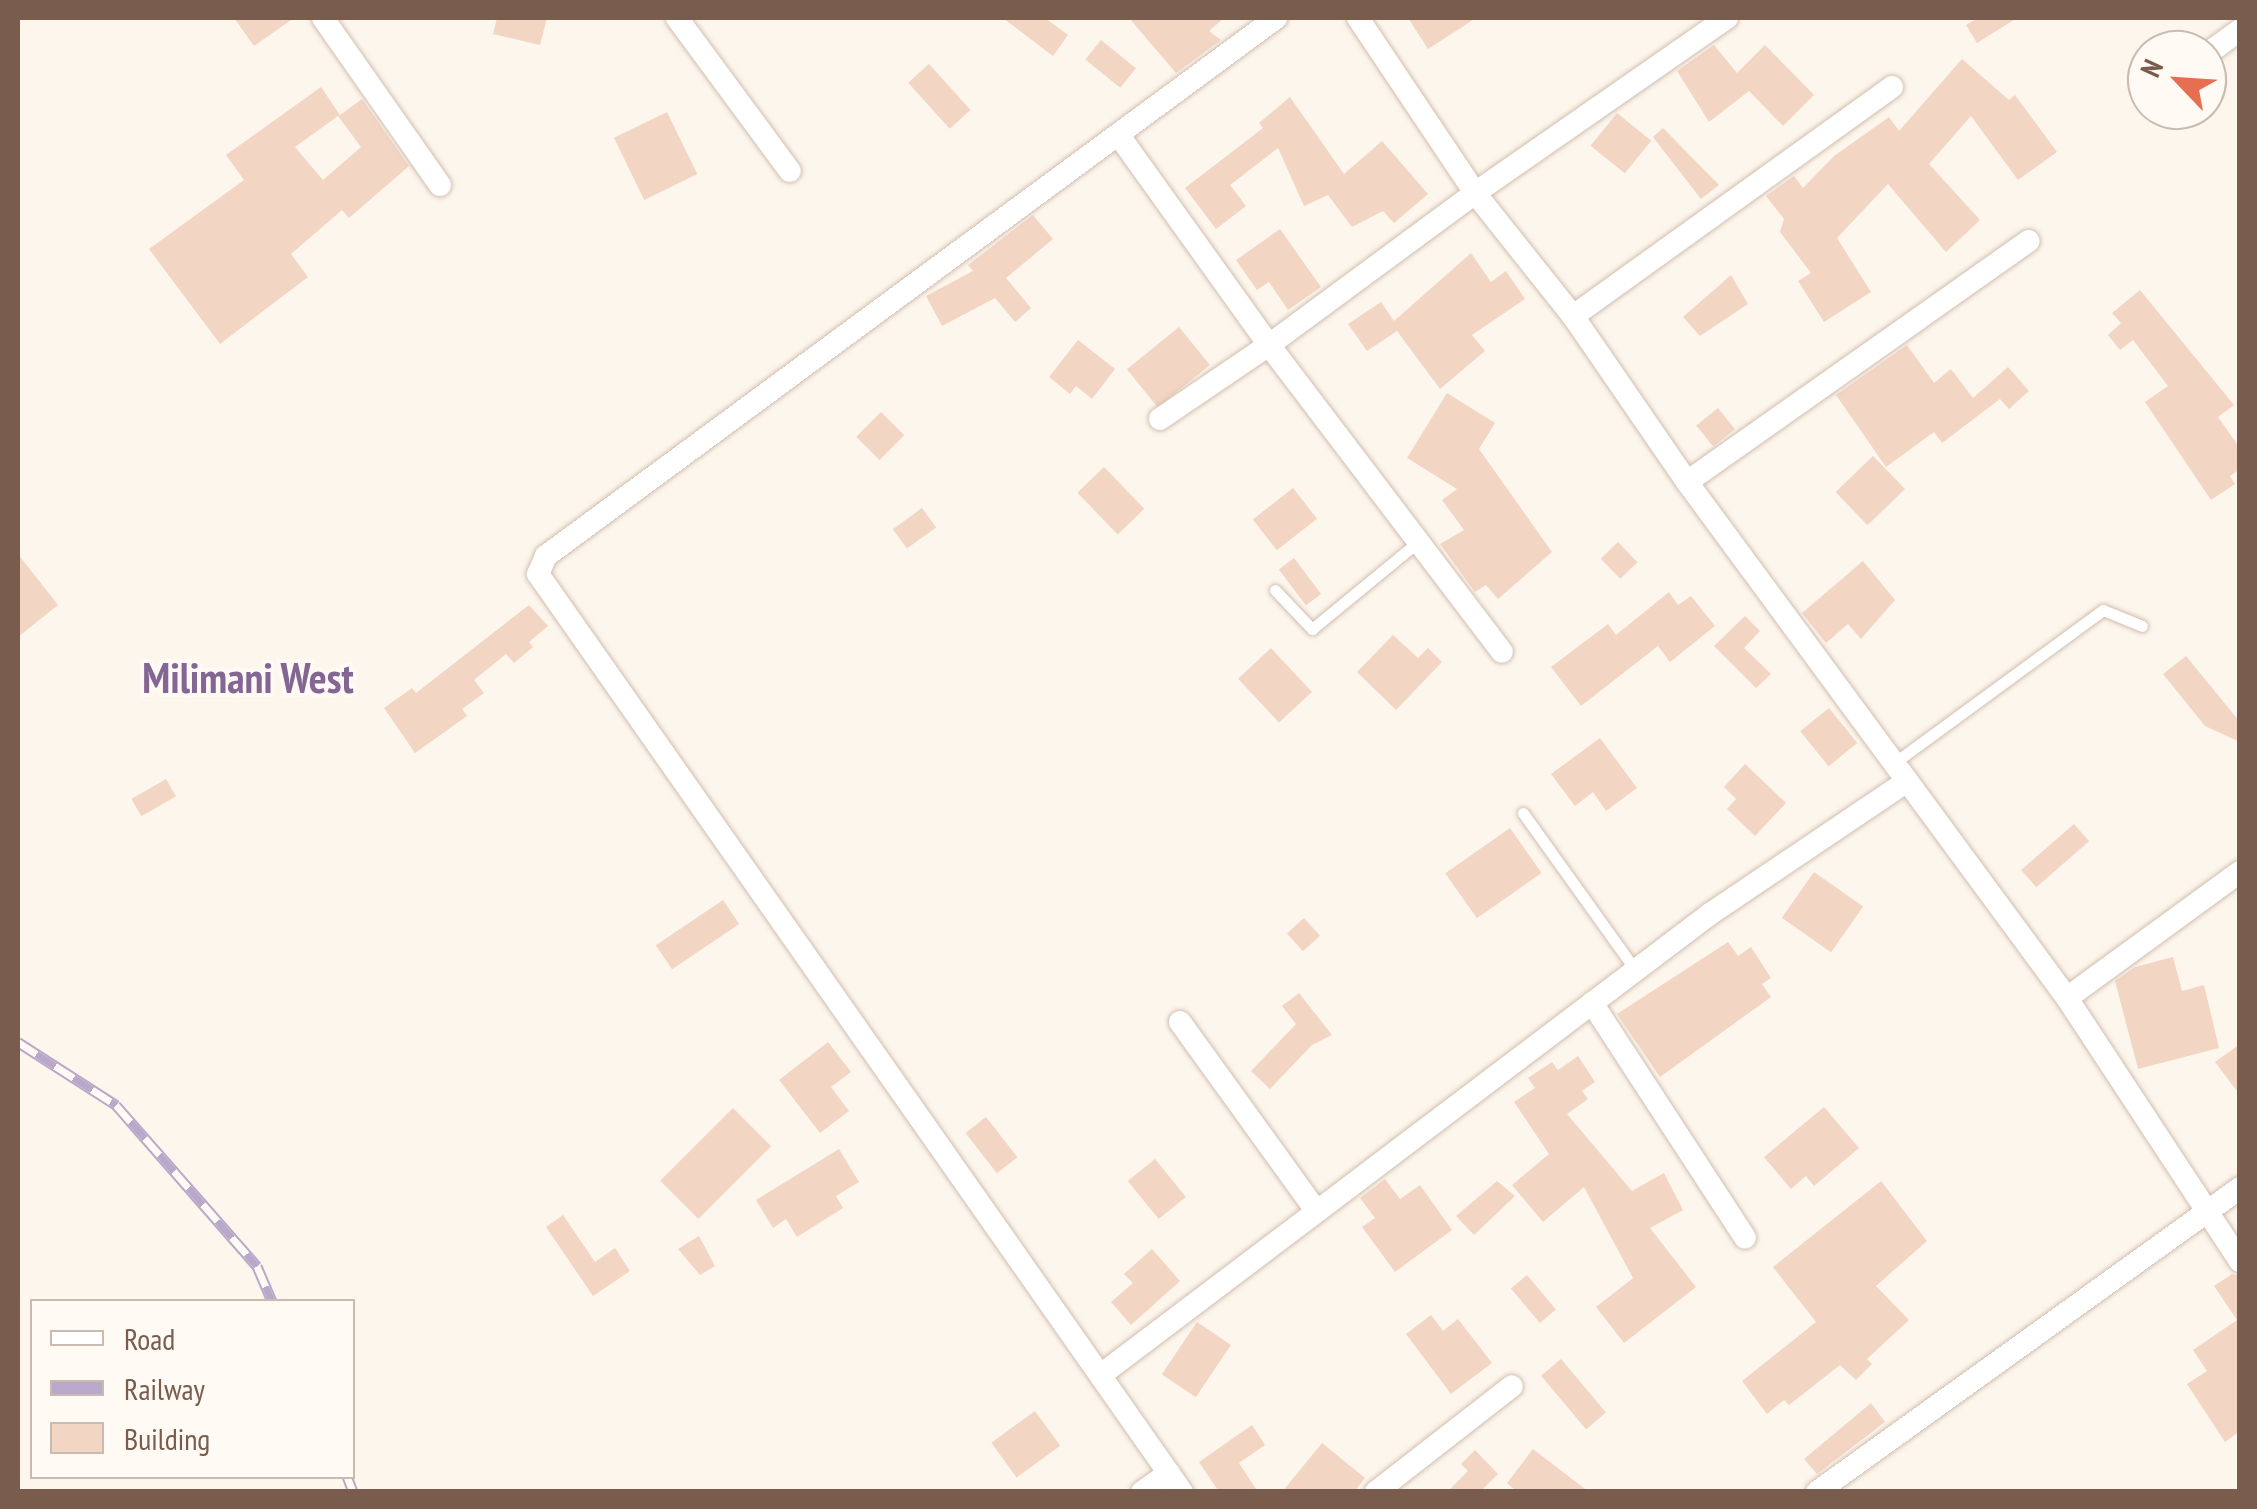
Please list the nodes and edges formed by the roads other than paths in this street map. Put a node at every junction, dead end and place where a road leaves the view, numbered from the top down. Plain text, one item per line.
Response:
1 (323, 18) edge
2 (676, 18) edge
3 (1276, 18) edge
4 (1358, 18) edge
5 (1727, 18) edge
6 (1892, 88) dead end
7 (1120, 137) junction
8 (790, 171) dead end
9 (440, 185) dead end
10 (1475, 194) junction
11 (2029, 240) dead end
12 (1573, 316) junction
13 (1268, 346) junction
14 (1160, 418) dead end
15 (1687, 482) junction
16 (1418, 542) junction
17 (1274, 590) dead end
18 (2142, 626) dead end
19 (1502, 652) dead end
20 (1900, 772) junction
21 (1524, 813) dead end
22 (2240, 872) edge
23 (1637, 972) junction
24 (2066, 998) junction
25 (1592, 1003) junction
26 (1180, 1022) dead end
27 (2240, 1188) edge
28 (1315, 1209) junction
29 (2205, 1212) junction
30 (1745, 1238) dead end
31 (2240, 1261) edge
32 (1102, 1374) junction
33 (1512, 1386) dead end
34 (1176, 1482) edge
35 (1142, 1492) edge
36 (1376, 1492) edge
37 (1817, 1492) edge

1 - 9 street
2 - 8 street
3 - 7 street
4 - 10 street
5 - 10 street
6 - 12 street
7 - 13 street
7 - 32 street
10 - 12 street
10 - 13 street
11 - 15 street
12 - 15 street
13 - 14 street
13 - 16 street
15 - 20 street
16 - 17 lane
16 - 19 street
18 - 20 lane
20 - 23 street
20 - 24 street
21 - 23 lane
22 - 24 street
23 - 25 street
24 - 29 street
25 - 28 street
25 - 30 street
26 - 28 street
27 - 29 street
28 - 32 street
29 - 31 street
29 - 37 street
32 - 34 street
33 - 36 street
34 - 35 street

